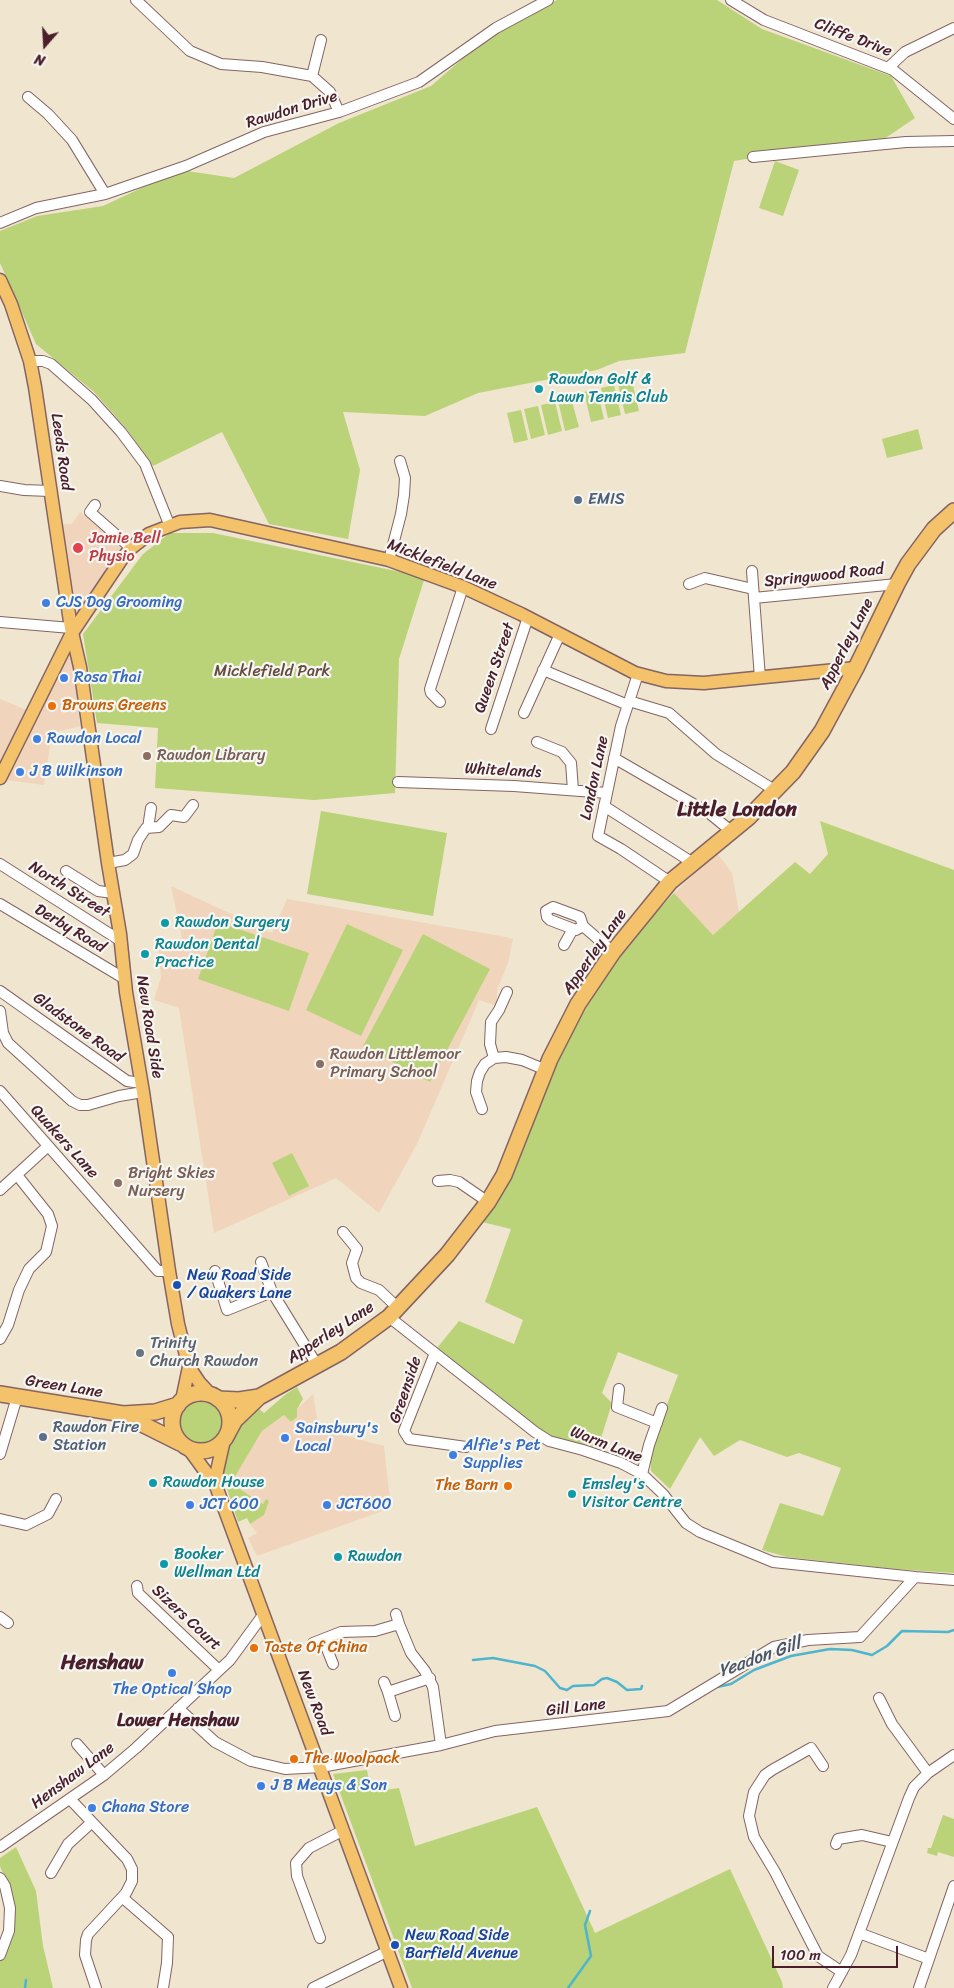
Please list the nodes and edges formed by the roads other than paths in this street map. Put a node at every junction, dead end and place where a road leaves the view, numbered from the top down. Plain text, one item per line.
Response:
1 (136, 0) edge
2 (548, 0) edge
3 (730, 0) edge
4 (954, 28) edge
5 (321, 40) dead end
6 (888, 68) junction
7 (312, 76) junction
8 (28, 97) dead end
9 (339, 112) junction
10 (954, 119) edge
11 (954, 141) edge
12 (752, 157) dead end
13 (104, 194) junction
14 (0, 223) edge
15 (1, 283) edge
16 (30, 361) junction
17 (400, 461) dead end
18 (0, 486) edge
19 (50, 491) junction
20 (95, 505) dead end
21 (954, 511) edge
22 (170, 524) junction
23 (131, 548) junction
24 (389, 560) junction
25 (752, 572) dead end
26 (689, 584) dead end
27 (897, 584) junction
28 (463, 587) junction
29 (754, 594) junction
30 (66, 597) junction
31 (91, 604) junction
32 (528, 617) junction
33 (0, 622) edge
34 (72, 631) junction
35 (560, 634) junction
36 (864, 652) junction
37 (856, 668) junction
38 (838, 669) junction
39 (543, 670) junction
40 (638, 674) junction
41 (760, 678) junction
42 (440, 702) dead end
43 (629, 703) junction
44 (524, 713) dead end
45 (491, 729) dead end
46 (537, 742) dead end
47 (614, 758) junction
48 (0, 778) edge
49 (398, 782) dead end
50 (573, 790) junction
51 (776, 791) junction
52 (607, 793) junction
53 (193, 805) dead end
54 (604, 806) junction
55 (151, 808) dead end
56 (148, 828) junction
57 (731, 831) junction
58 (108, 863) junction
59 (693, 863) junction
60 (0, 864) edge
61 (66, 871) dead end
62 (670, 882) junction
63 (113, 893) junction
64 (0, 904) edge
65 (121, 941) junction
66 (564, 945) dead end
67 (613, 952) junction
68 (125, 979) junction
69 (0, 991) edge
70 (507, 992) dead end
71 (1, 1016) edge
72 (494, 1058) junction
73 (546, 1070) junction
74 (142, 1088) junction
75 (0, 1091) edge
76 (482, 1109) dead end
77 (48, 1146) junction
78 (17, 1175) junction
79 (438, 1181) dead end
80 (0, 1190) edge
81 (488, 1202) junction
82 (343, 1232) dead end
83 (261, 1262) dead end
84 (169, 1271) junction
85 (215, 1271) dead end
86 (272, 1292) junction
87 (393, 1312) junction
88 (0, 1339) edge
89 (435, 1353) junction
90 (317, 1365) junction
91 (189, 1367) junction
92 (618, 1389) dead end
93 (0, 1394) edge
94 (17, 1397) junction
95 (215, 1397) junction
96 (259, 1397) junction
97 (180, 1403) junction
98 (662, 1408) dead end
99 (123, 1414) junction
100 (657, 1423) junction
101 (227, 1435) junction
102 (185, 1446) junction
103 (466, 1447) dead end
104 (0, 1454) edge
105 (642, 1474) junction
106 (216, 1486) junction
107 (56, 1498) dead end
108 (0, 1519) edge
109 (914, 1577) junction
110 (954, 1580) edge
111 (137, 1586) dead end
112 (263, 1615) junction
113 (333, 1664) dead end
114 (219, 1670) junction
115 (430, 1678) junction
116 (880, 1698) dead end
117 (178, 1708) junction
118 (395, 1716) dead end
119 (77, 1744) dead end
120 (441, 1745) junction
121 (954, 1756) edge
122 (823, 1766) dead end
123 (321, 1768) junction
124 (928, 1773) junction
125 (104, 1774) junction
126 (70, 1799) junction
127 (91, 1823) junction
128 (342, 1831) junction
129 (835, 1839) dead end
130 (892, 1842) junction
131 (0, 1848) edge
132 (51, 1873) dead end
133 (0, 1878) edge
134 (954, 1886) edge
135 (123, 1898) junction
136 (859, 1933) junction
137 (320, 1938) dead end
138 (388, 1952) junction
139 (0, 1955) edge
140 (929, 1959) junction
141 (842, 1972) junction
142 (96, 1988) edge
143 (163, 1988) edge
144 (313, 1988) edge
145 (401, 1988) edge
146 (833, 1988) edge
147 (919, 1988) edge

1 - 7 street
2 - 9 street, Rawdon Drive
3 - 6 street, Cliffe Drive
4 - 6 street
5 - 7 street
6 - 10 street, Cliffe Drive
7 - 9 street
8 - 13 street
9 - 13 street, Rawdon Drive
11 - 12 street
13 - 14 street, Rawdon Drive
15 - 16 main road, Leeds Road
16 - 19 main road, Leeds Road
16 - 22 street
17 - 24 street
18 - 19 street
19 - 30 main road, Leeds Road
20 - 23 street
21 - 27 highway, Apperley Lane
22 - 23 main road, Micklefield Lane
22 - 24 main road, Micklefield Lane
23 - 31 main road, Micklefield Lane
24 - 28 main road, Micklefield Lane
25 - 29 street, Springwood Road
26 - 29 street
27 - 29 street, Springwood Road
27 - 36 highway, Apperley Lane
28 - 32 main road, Micklefield Lane
28 - 42 street
29 - 41 street, Springwood Road
30 - 31 main road
30 - 34 main road, Leeds Road
31 - 34 main road, Micklefield Lane
32 - 35 main road, Micklefield Lane
32 - 45 street, Queen Street
33 - 34 street
34 - 48 main road, Micklefield Lane
34 - 58 main road, New Road Side
35 - 39 street
35 - 40 main road, Micklefield Lane
36 - 37 highway, Apperley Lane
36 - 38 main road, Micklefield Lane
37 - 38 main road, Micklefield Lane
37 - 51 highway, Apperley Lane
38 - 41 main road, Micklefield Lane
39 - 43 street
39 - 44 street
40 - 41 main road, Micklefield Lane
40 - 43 street, London Lane
43 - 47 street, London Lane
43 - 51 street
46 - 50 street
47 - 52 street, London Lane
47 - 57 street
49 - 50 street, Whitelands
50 - 52 street, Whitelands
51 - 57 highway, Apperley Lane
52 - 54 street, London Lane
53 - 56 street
54 - 59 street
54 - 62 street, London Lane
55 - 56 street
56 - 58 street
57 - 59 highway, Apperley Lane
58 - 63 main road, New Road Side
59 - 62 highway, Apperley Lane
60 - 65 street, North Street
61 - 63 street
62 - 67 highway, Apperley Lane
63 - 65 main road, New Road Side
64 - 68 street, Derby Road
65 - 68 main road, New Road Side
66 - 67 street
67 - 73 highway, Apperley Lane
68 - 74 main road, New Road Side
69 - 74 street, Gladstone Road
70 - 72 street
71 - 74 street
72 - 73 street
72 - 76 street
73 - 81 highway, Apperley Lane
74 - 84 main road, New Road Side
75 - 77 street, Quakers Lane
77 - 78 street
77 - 84 street, Quakers Lane
78 - 80 street
78 - 88 street
79 - 81 street
81 - 87 highway, Apperley Lane
82 - 87 street, Warm Lane
83 - 86 street
84 - 91 main road, New Road Side
85 - 86 street
86 - 90 street
87 - 89 street, Warm Lane
87 - 90 highway, Apperley Lane
89 - 103 street, Greenside
89 - 105 street, Warm Lane
90 - 96 highway, Apperley Lane
91 - 95 main road, New Road Side
91 - 97 main road, New Road Side
92 - 100 street
93 - 94 highway, Green Lane
94 - 99 highway, Green Lane
94 - 104 street
95 - 96 highway, Apperley Lane
95 - 97 highway
95 - 101 highway
96 - 101 highway, Apperley Lane
97 - 99 highway, Green Lane
97 - 102 highway
98 - 100 street
99 - 102 highway, Green Lane
100 - 105 street
101 - 102 highway
101 - 106 main road, New Road
102 - 106 main road, New Road
105 - 109 street, Warm Lane
106 - 112 main road, New Road
107 - 108 street
109 - 110 street
109 - 120 street, Gill Lane
111 - 114 street, Sizers Court
112 - 114 street, Henshaw Lane
112 - 123 main road, New Road
113 - 115 street
114 - 117 street, Henshaw Lane
115 - 118 street
115 - 120 street
116 - 124 street
117 - 123 street, Gill Lane
117 - 125 street, Henshaw Lane
119 - 125 street
120 - 123 street, Gill Lane
121 - 124 street
122 - 141 street
123 - 128 main road, New Road
124 - 130 street
125 - 126 street, Henshaw Lane
126 - 127 street
126 - 131 street, Henshaw Lane
127 - 132 street
127 - 135 street
128 - 137 street
128 - 138 main road, New Road
129 - 130 street
130 - 136 street
133 - 139 street
134 - 140 street
135 - 142 street
135 - 143 street
136 - 140 street
136 - 141 street
138 - 144 street
138 - 145 main road, New Road
140 - 147 street
141 - 146 street

